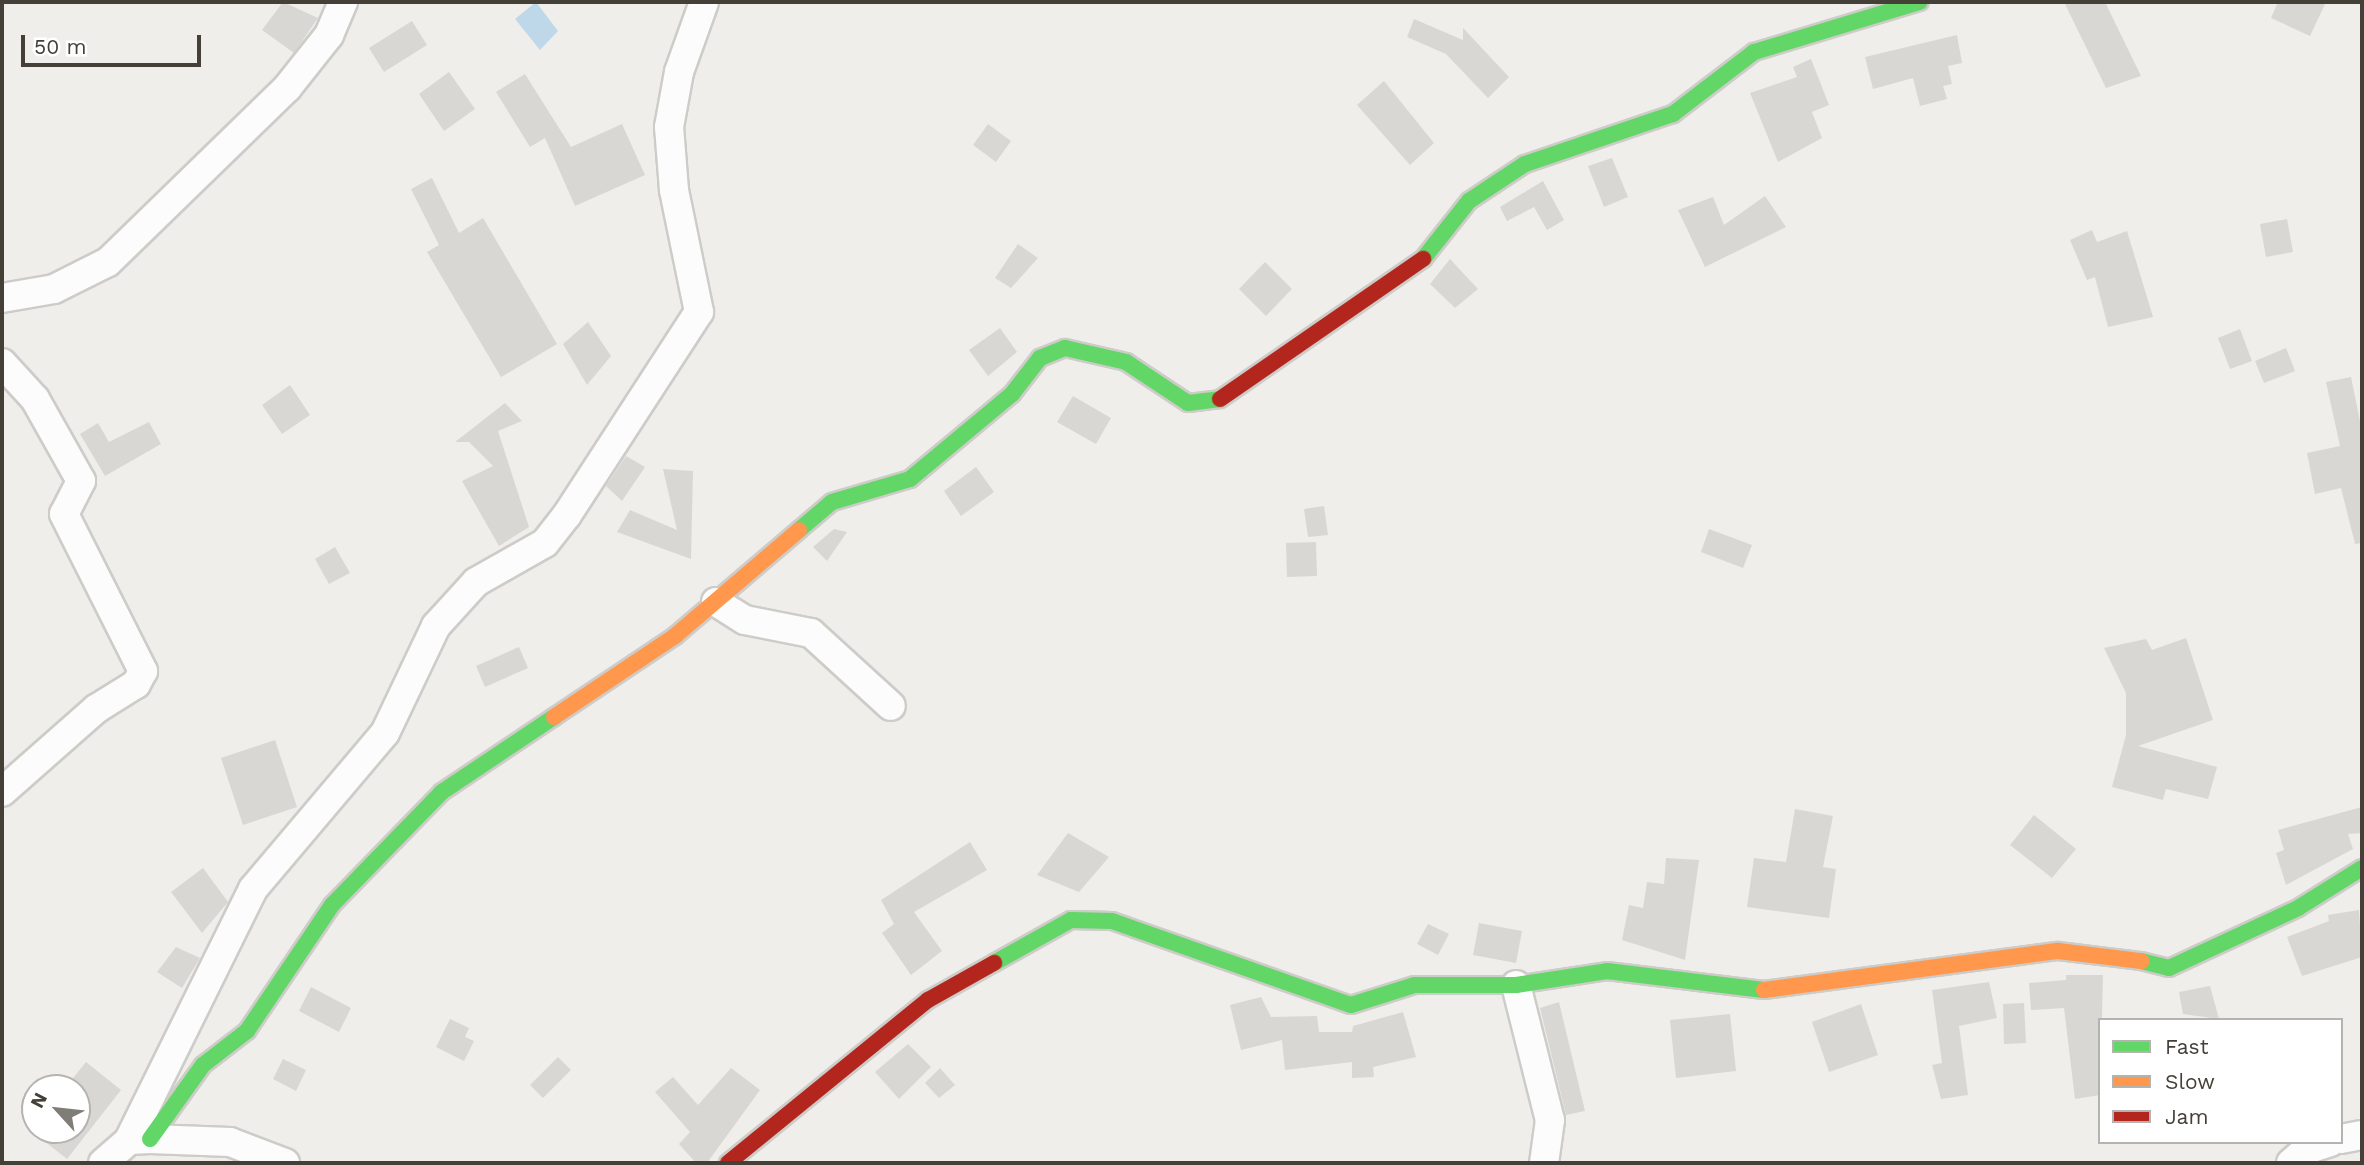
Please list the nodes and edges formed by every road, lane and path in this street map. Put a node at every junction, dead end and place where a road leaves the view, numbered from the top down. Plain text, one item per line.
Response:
1 (343, 2) edge
2 (704, 2) edge
3 (1920, 2) edge
4 (2, 298) edge
5 (2, 363) edge
6 (716, 601) junction
7 (891, 706) dead end
8 (2, 792) edge
9 (2362, 868) edge
10 (1516, 985) junction
11 (2362, 1135) edge
12 (140, 1139) junction
13 (2343, 1139) edge
14 (2324, 1144) edge
15 (103, 1163) edge
16 (285, 1163) edge
17 (728, 1163) edge
18 (1544, 1163) edge
19 (2291, 1163) edge

1 - 4 street
2 - 12 street
3 - 6 street
5 - 8 street
6 - 7 street
6 - 12 street
9 - 10 street
10 - 17 street
10 - 18 street
11 - 13 street
12 - 15 street
12 - 16 street
14 - 19 street

